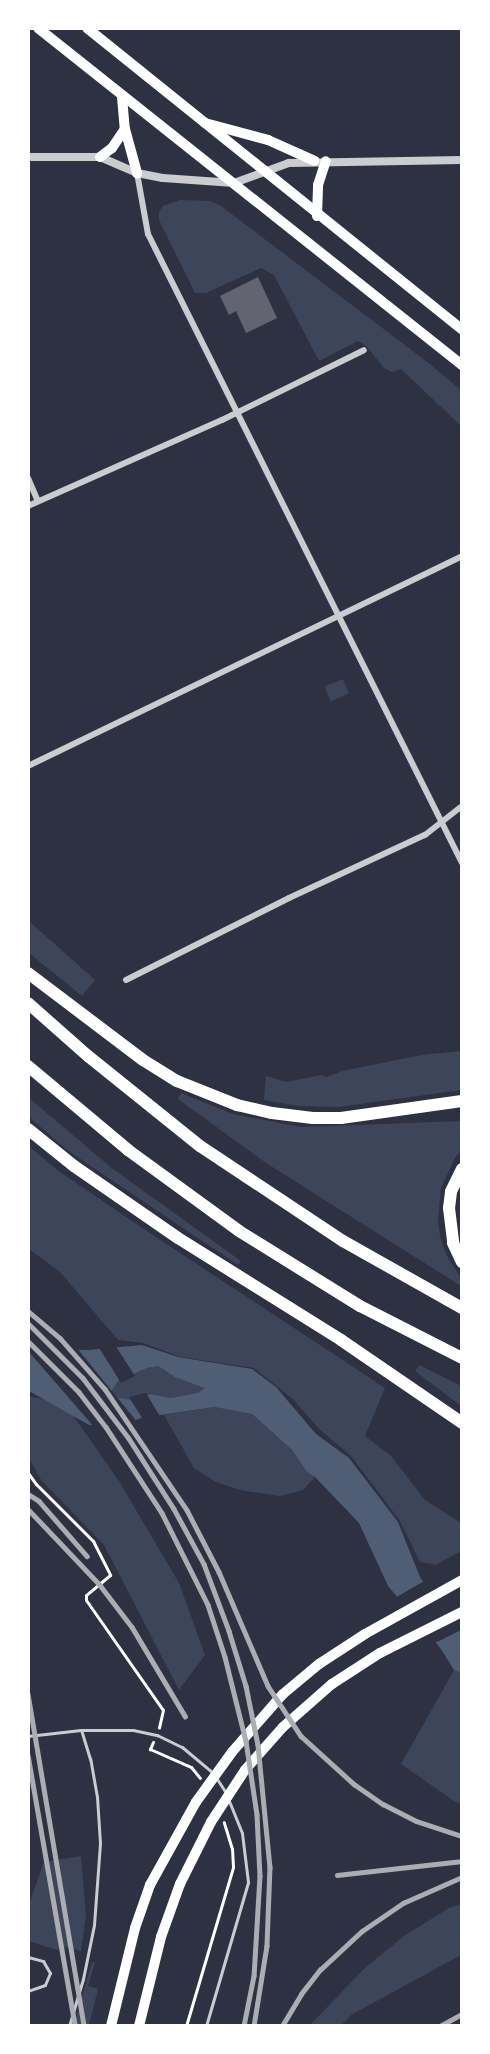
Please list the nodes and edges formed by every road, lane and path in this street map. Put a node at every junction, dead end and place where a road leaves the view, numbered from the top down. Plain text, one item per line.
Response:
1 (38, 28) edge
2 (87, 28) edge
3 (122, 97) junction
4 (200, 122) junction
5 (125, 129) junction
6 (28, 157) edge
7 (99, 157) junction
8 (462, 160) edge
9 (321, 161) junction
10 (264, 172) junction
11 (137, 173) junction
12 (234, 183) junction
13 (317, 216) junction
14 (462, 330) edge
15 (364, 350) dead end
16 (462, 365) edge
17 (238, 412) junction
18 (28, 478) edge
19 (38, 501) junction
20 (28, 506) edge
21 (462, 556) edge
22 (338, 616) junction
23 (28, 766) edge
24 (462, 806) edge
25 (442, 822) junction
26 (462, 863) edge
27 (28, 973) edge
28 (126, 980) dead end
29 (28, 1003) edge
30 (28, 1065) edge
31 (462, 1101) edge
32 (28, 1129) edge
33 (462, 1169) edge
34 (462, 1262) edge
35 (462, 1308) edge
36 (462, 1358) edge
37 (462, 1423) edge
38 (28, 1473) edge
39 (460, 1580) edge
40 (462, 1612) edge
41 (161, 1724) dead end
42 (81, 1730) junction
43 (28, 1736) edge
44 (150, 1749) dead end
45 (205, 1784) dead end
46 (220, 1812) dead end
47 (28, 1957) edge
48 (28, 1991) edge
49 (110, 2023) edge
50 (69, 2025) edge
51 (139, 2025) edge
52 (186, 2025) edge
53 (206, 2025) edge

1 - 3 main road
2 - 4 main road
3 - 5 main road
3 - 12 main road
4 - 9 main road
4 - 10 main road
5 - 7 main road
5 - 11 main road
6 - 7 street
7 - 11 street
8 - 9 street
9 - 10 street
9 - 13 main road
10 - 12 street
10 - 13 main road
11 - 12 street
11 - 17 street
12 - 16 main road
13 - 14 main road
15 - 17 street
17 - 19 street
17 - 22 street
18 - 19 street
19 - 20 street
21 - 22 street
22 - 23 street
22 - 25 street
24 - 25 street
25 - 26 street
25 - 28 street
27 - 31 highway
29 - 35 highway
30 - 36 highway
32 - 37 highway
33 - 34 highway
38 - 41 path
39 - 49 main road
40 - 51 main road
42 - 43 lane
42 - 50 lane
42 - 53 lane
44 - 45 path
46 - 52 path
47 - 48 lane

